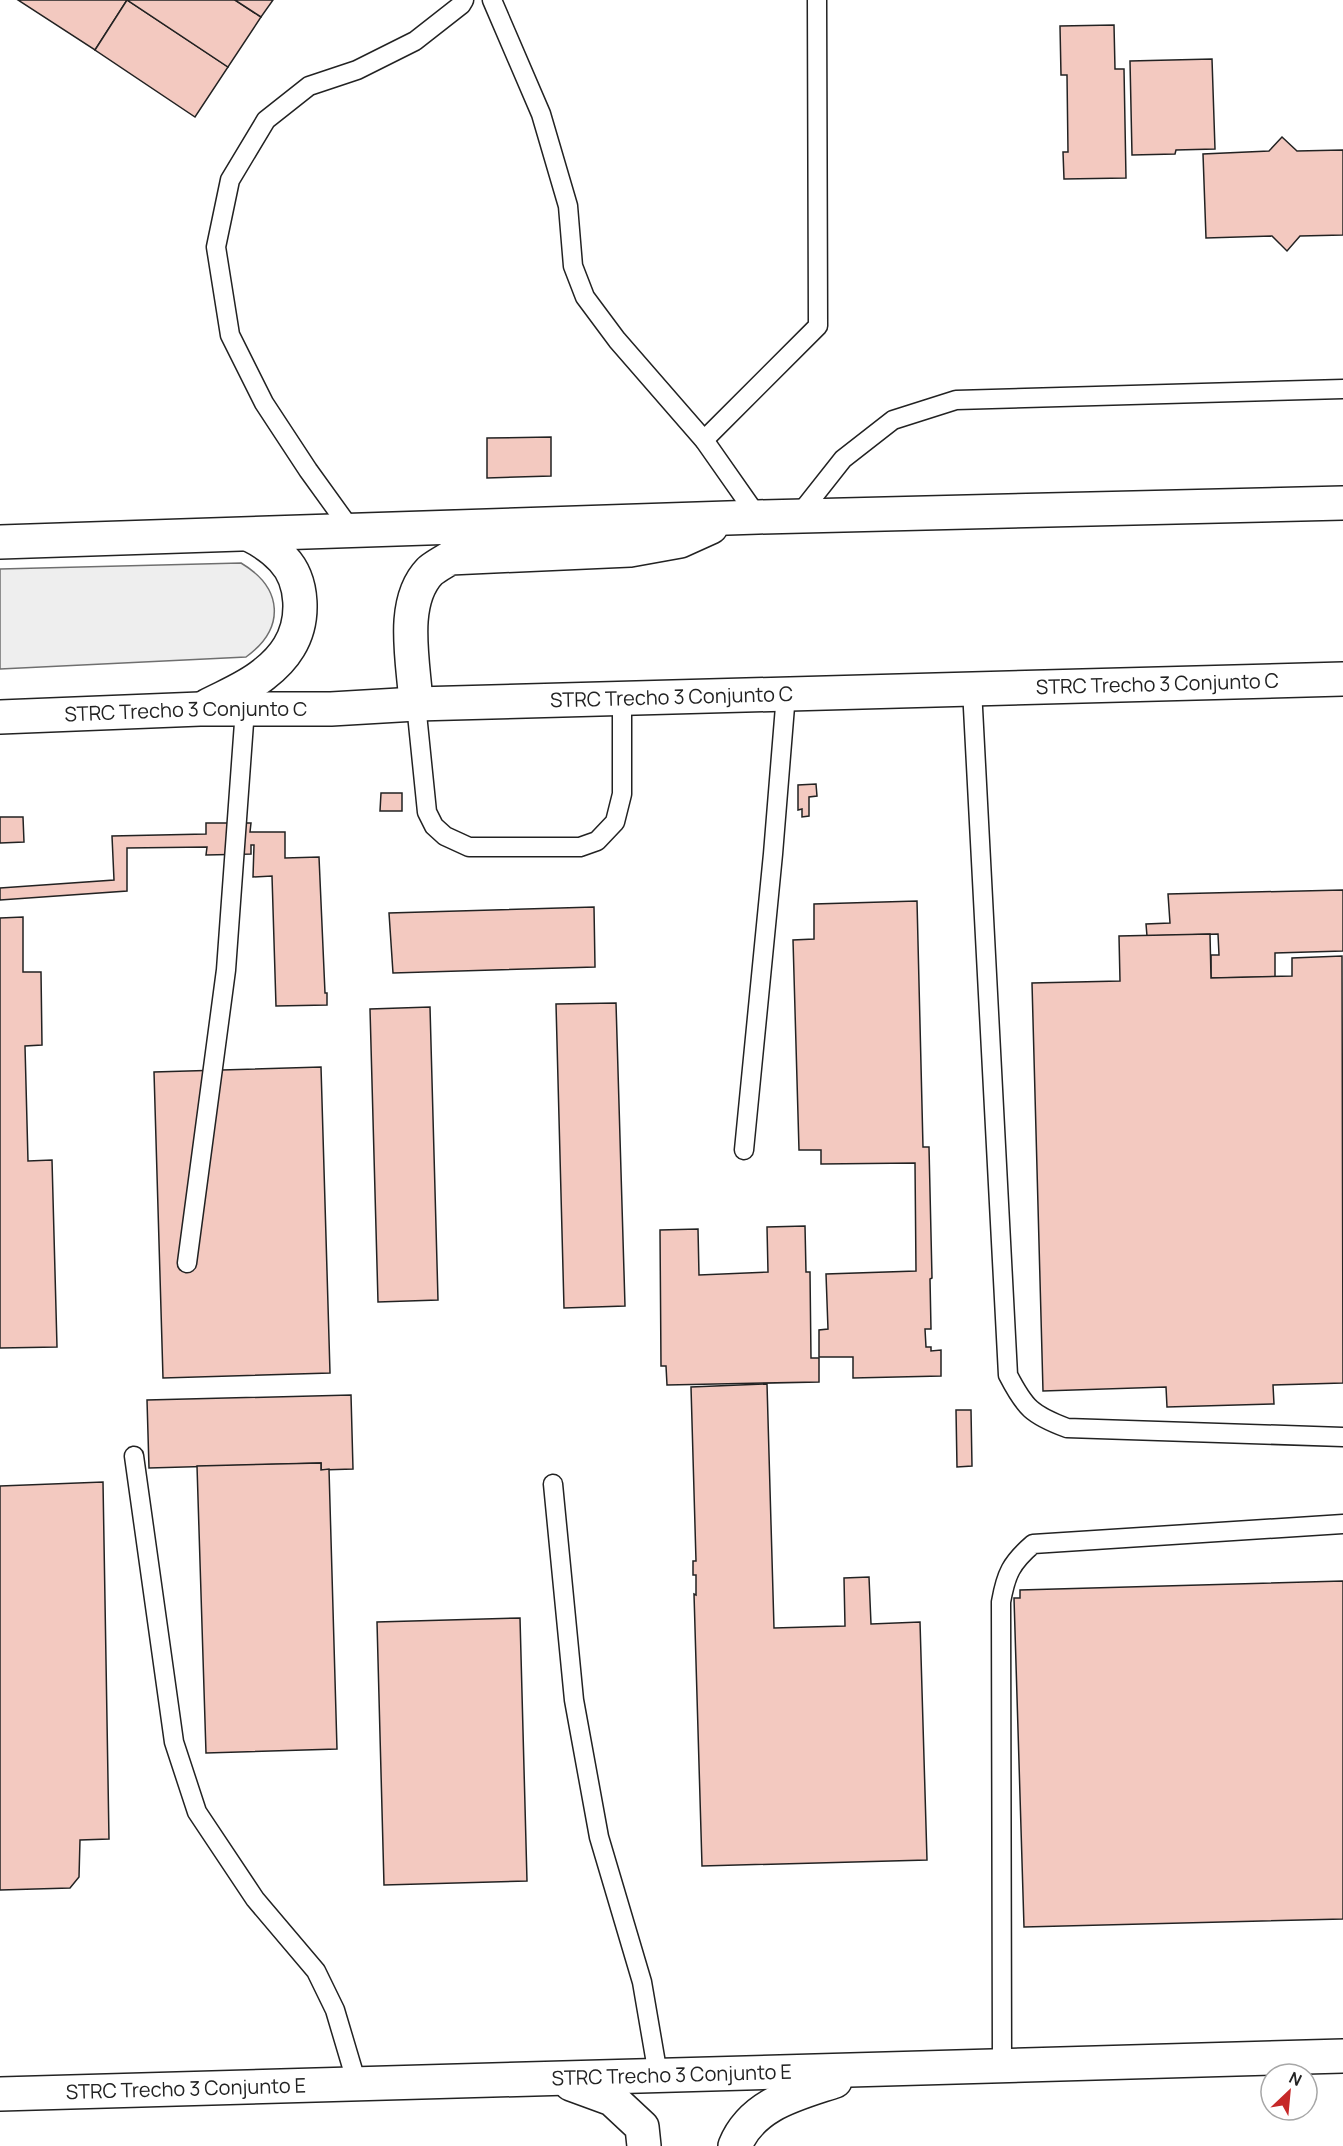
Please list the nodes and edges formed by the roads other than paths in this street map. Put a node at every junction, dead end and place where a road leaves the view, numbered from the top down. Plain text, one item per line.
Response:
1 (464, 0) edge
2 (492, 0) edge
3 (817, 0) edge
4 (1343, 389) edge
5 (704, 440) junction
6 (1343, 503) edge
7 (798, 516) junction
8 (746, 517) junction
9 (352, 531) junction
10 (250, 534) junction
11 (0, 542) edge
12 (1343, 679) edge
13 (972, 689) junction
14 (786, 694) junction
15 (622, 699) junction
16 (416, 704) junction
17 (244, 709) junction
18 (200, 710) junction
19 (0, 717) edge
20 (744, 1150) dead end
21 (187, 1263) dead end
22 (1343, 1437) edge
23 (134, 1456) dead end
24 (553, 1484) dead end
25 (1343, 1524) edge
26 (1343, 2056) edge
27 (1002, 2066) junction
28 (865, 2071) junction
29 (658, 2075) junction
30 (555, 2078) junction
31 (357, 2084) junction
32 (0, 2094) edge
33 (644, 2146) edge
34 (735, 2146) edge

1 - 9 lane
2 - 5 lane
3 - 5 lane
4 - 7 lane
5 - 8 lane
6 - 7 main road
7 - 8 main road
8 - 9 main road
8 - 16 main road
9 - 10 main road
10 - 11 main road
10 - 18 main road
12 - 13 main road, STRC Trecho 3 Conjunto C
13 - 14 main road, STRC Trecho 3 Conjunto C
13 - 22 lane
14 - 15 main road, STRC Trecho 3 Conjunto C
14 - 20 lane
15 - 16 main road, STRC Trecho 3 Conjunto C
15 - 16 lane
16 - 17 main road, STRC Trecho 3 Conjunto C
17 - 18 main road, STRC Trecho 3 Conjunto C
17 - 21 lane
18 - 19 main road, STRC Trecho 3 Conjunto C
23 - 31 lane
24 - 29 lane
25 - 27 lane
26 - 27 main road, STRC Trecho 3 Conjunto E
27 - 28 main road, STRC Trecho 3 Conjunto E
28 - 29 main road, STRC Trecho 3 Conjunto E
28 - 34 main road
29 - 30 main road, STRC Trecho 3 Conjunto E
30 - 31 main road, STRC Trecho 3 Conjunto E
30 - 33 main road
31 - 32 main road, STRC Trecho 3 Conjunto E

